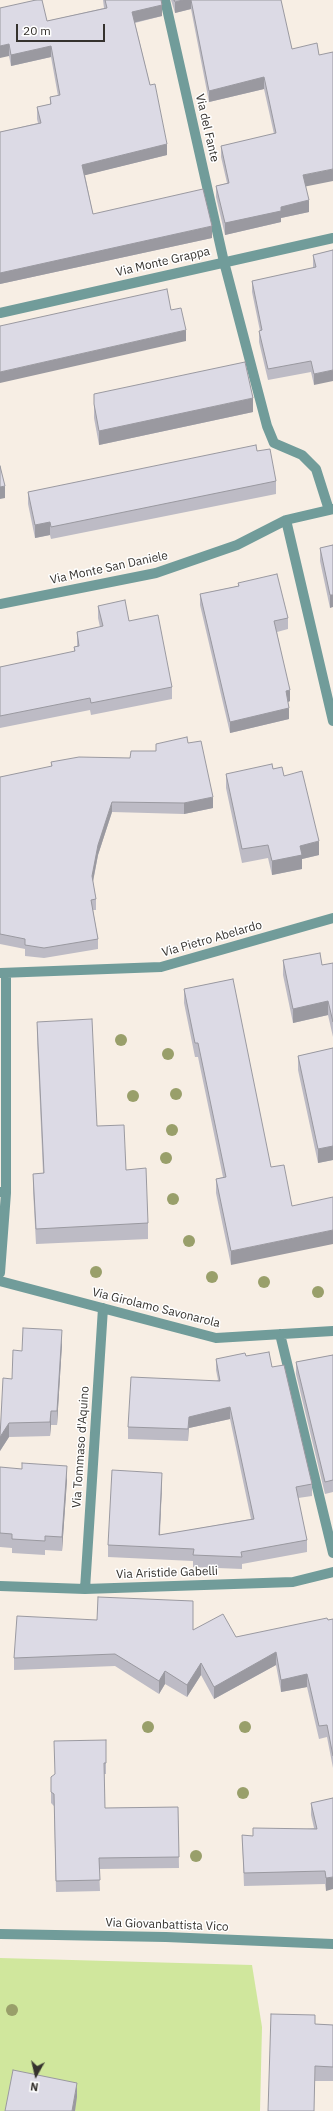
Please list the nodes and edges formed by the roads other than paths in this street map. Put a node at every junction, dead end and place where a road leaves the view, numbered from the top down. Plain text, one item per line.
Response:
1 (165, 0) edge
2 (333, 238) edge
3 (224, 262) junction
4 (0, 313) edge
5 (331, 510) edge
6 (286, 520) junction
7 (0, 604) edge
8 (333, 721) edge
9 (333, 918) edge
10 (3, 973) edge
11 (3, 1192) edge
12 (0, 1273) edge
13 (0, 1281) edge
14 (102, 1308) junction
15 (333, 1331) edge
16 (280, 1334) junction
17 (333, 1553) edge
18 (333, 1572) edge
19 (0, 1586) edge
20 (85, 1589) junction
21 (0, 1934) edge
22 (333, 1944) edge

1 - 3 street, Via del Fante
2 - 3 street, Via Monte Grappa
3 - 4 street, Via Monte Grappa
3 - 5 street, Via del Fante
5 - 6 street, Via Monte San Daniele
6 - 7 street, Via Monte San Daniele
6 - 8 street
9 - 10 street, Via Pietro Abelardo
10 - 11 street
11 - 12 street
13 - 14 street, Via Girolamo Savonarola
14 - 16 street, Via Girolamo Savonarola
14 - 20 street, Via Tommaso d'Aquino
15 - 16 street, Via Girolamo Savonarola
16 - 17 street
18 - 20 street, Via Aristide Gabelli
19 - 20 street, Via Aristide Gabelli
21 - 22 street, Via Giovanbattista Vico

